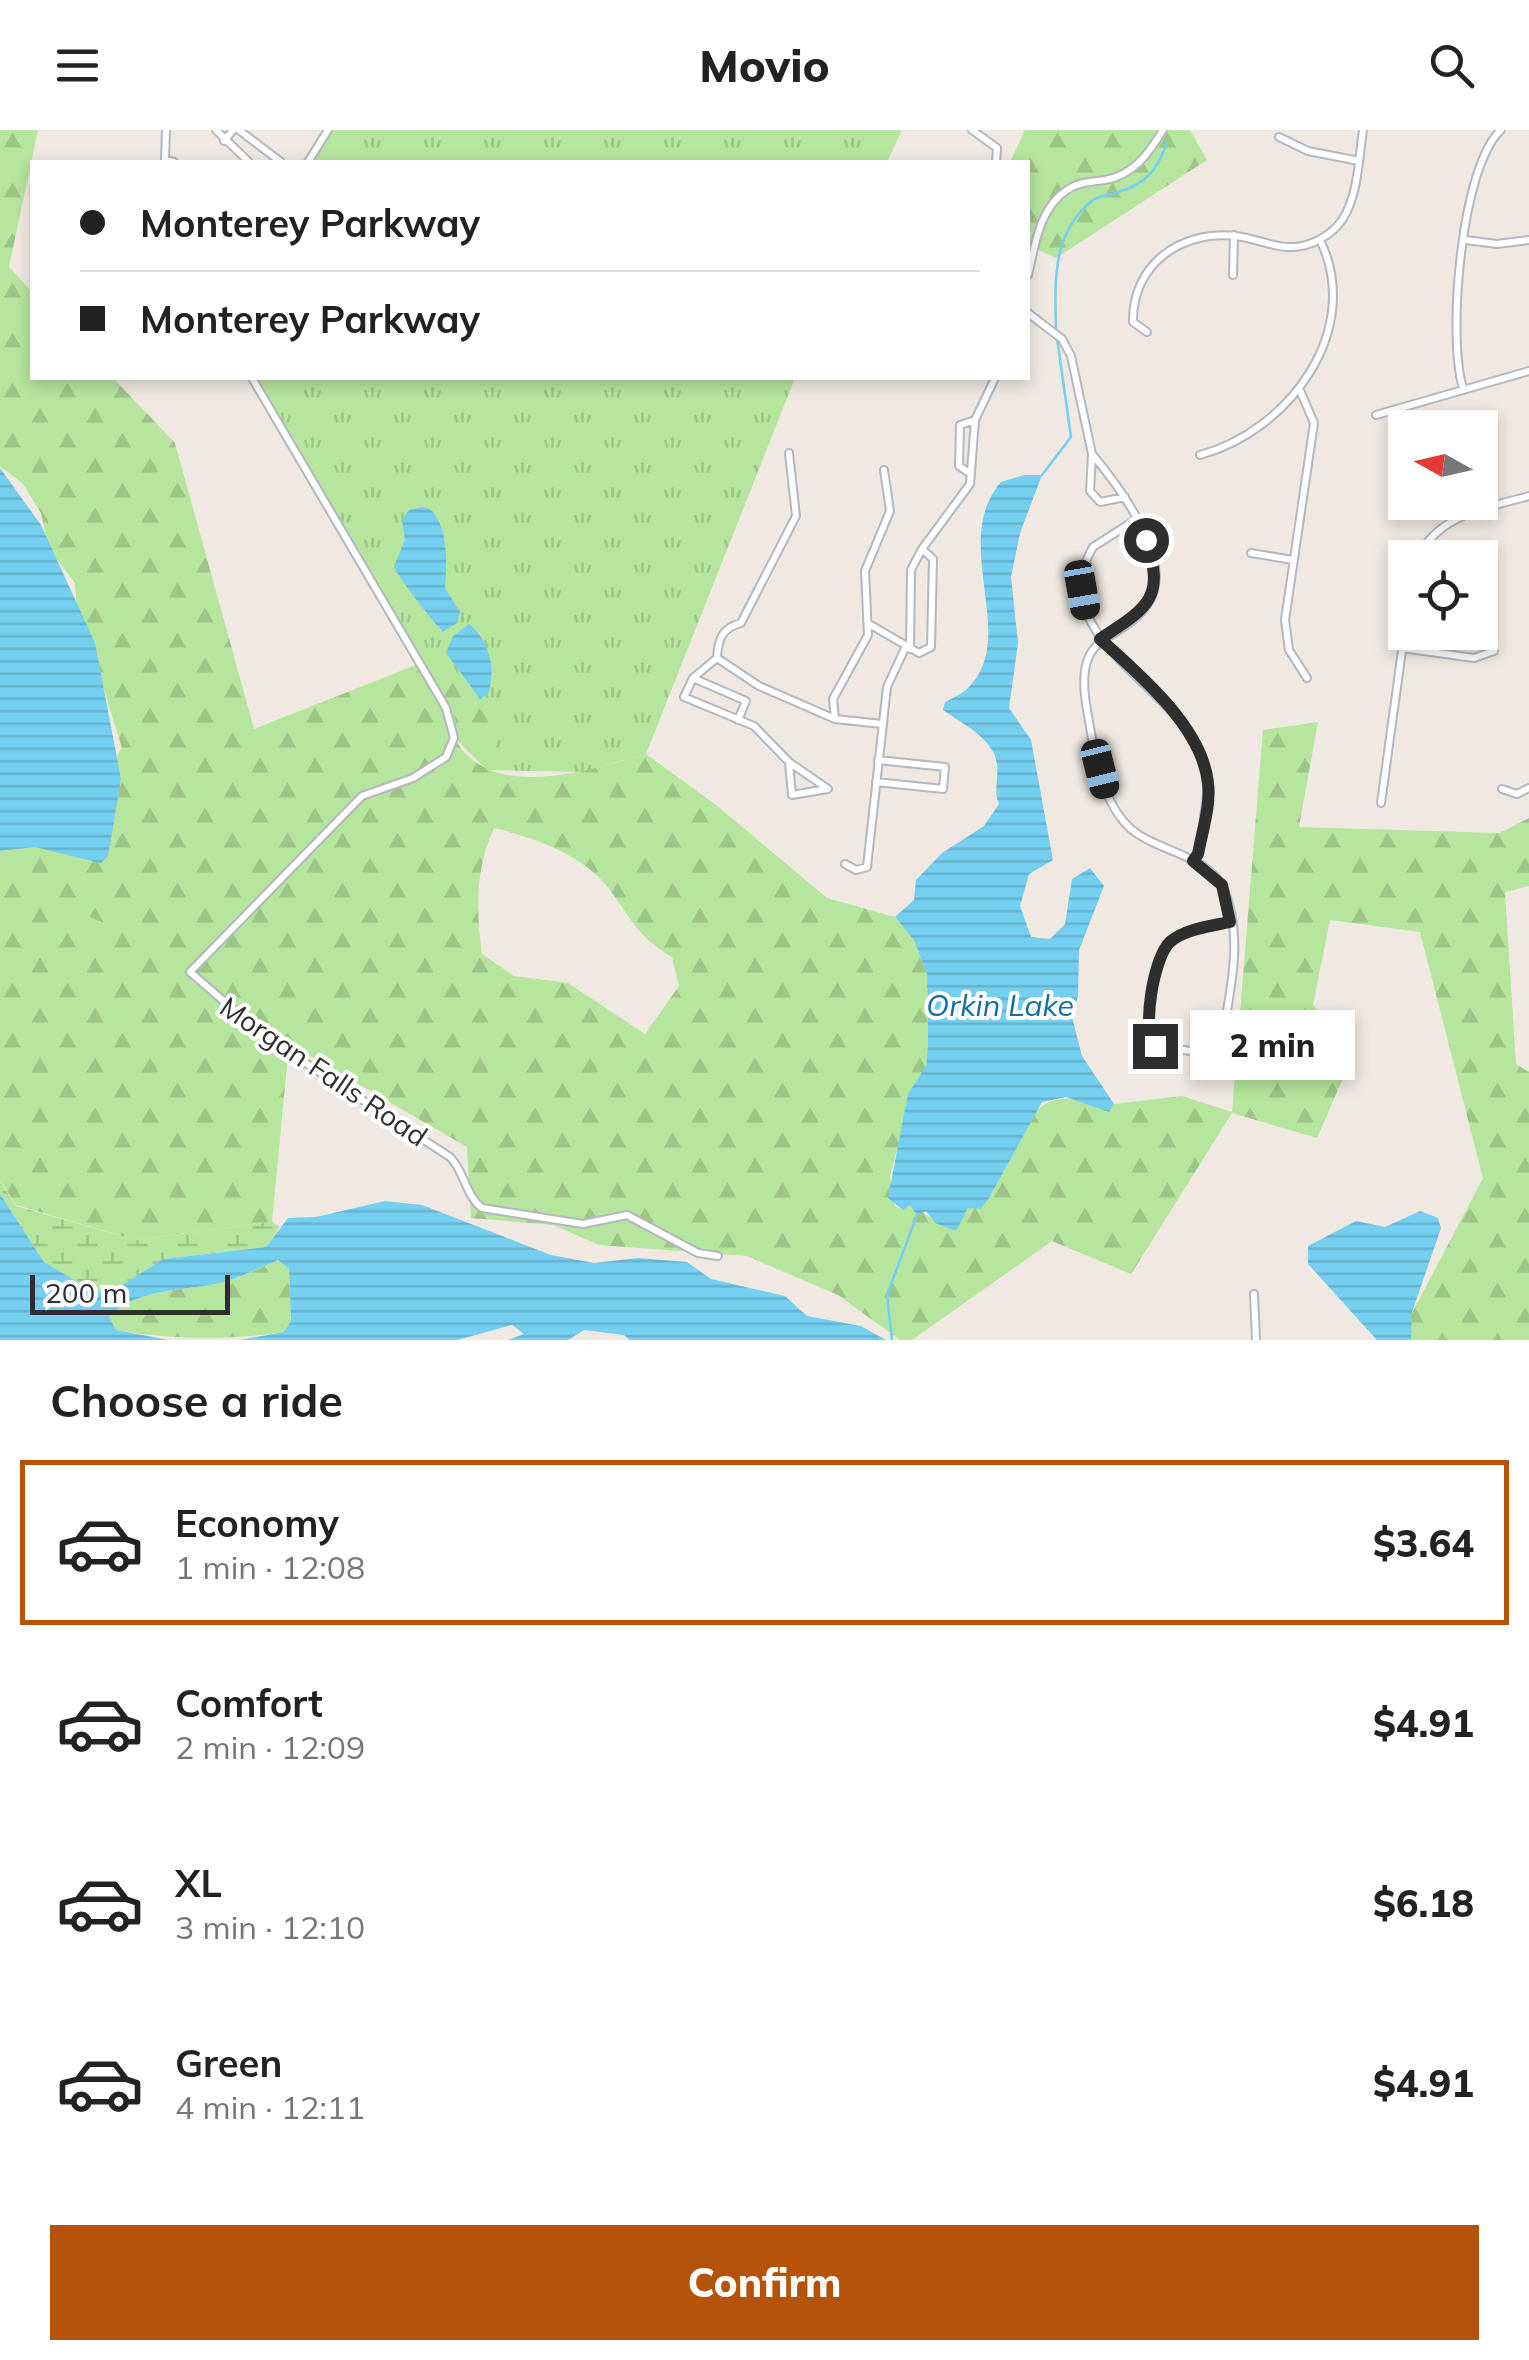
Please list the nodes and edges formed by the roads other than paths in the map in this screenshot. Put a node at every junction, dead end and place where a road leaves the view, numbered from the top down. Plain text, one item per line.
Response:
1 (166, 130) edge
2 (216, 130) edge
3 (236, 130) edge
4 (328, 130) edge
5 (972, 130) edge
6 (1163, 130) edge
7 (1363, 130) edge
8 (1501, 130) edge
9 (1280, 138) dead end
10 (224, 141) junction
11 (165, 160) edge
12 (247, 160) edge
13 (278, 160) edge
14 (309, 160) edge
15 (996, 160) edge
16 (1358, 161) junction
17 (1234, 235) junction
18 (1320, 240) junction
19 (1466, 240) junction
20 (1529, 240) edge
21 (1030, 267) edge
22 (1233, 275) dead end
23 (1030, 315) edge
24 (1147, 332) dead end
25 (1529, 372) edge
26 (253, 380) edge
27 (994, 380) edge
28 (1299, 388) junction
29 (1463, 388) junction
30 (1376, 416) dead end
31 (975, 420) junction
32 (790, 453) dead end
33 (1092, 454) junction
34 (1200, 454) dead end
35 (884, 470) dead end
36 (972, 474) junction
37 (1529, 496) edge
38 (1125, 497) junction
39 (1137, 519) junction
40 (1430, 540) edge
41 (922, 549) junction
42 (1251, 554) dead end
43 (1293, 560) junction
44 (868, 624) junction
45 (1100, 639) junction
46 (908, 648) junction
47 (1402, 650) edge
48 (1416, 650) edge
49 (1494, 651) dead end
50 (718, 658) junction
51 (693, 678) junction
52 (1306, 678) dead end
53 (835, 718) junction
54 (738, 720) junction
55 (882, 724) junction
56 (878, 760) junction
57 (788, 762) junction
58 (876, 782) junction
59 (1529, 788) edge
60 (1502, 789) dead end
61 (1381, 803) dead end
62 (1193, 861) junction
63 (845, 864) dead end
64 (1230, 922) junction
65 (718, 1256) dead end
66 (1254, 1294) dead end
67 (1256, 1340) edge

1 - 11 street
2 - 10 street
3 - 10 street
3 - 13 street
4 - 14 street
5 - 15 street
6 - 21 street
7 - 16 street
8 - 19 street
9 - 16 street
10 - 12 street
16 - 18 street
17 - 18 street
17 - 22 street
17 - 24 street
18 - 28 street
19 - 20 street
19 - 29 street
23 - 33 street
25 - 29 street
26 - 65 street, Morgan Falls Road
27 - 31 street
28 - 34 street
28 - 43 street
29 - 30 street
31 - 36 street
31 - 36 street
32 - 50 street
33 - 38 street
33 - 38 street
35 - 44 street
36 - 41 street
37 - 40 street
38 - 39 street
39 - 45 street
39 - 45 street
41 - 46 street
41 - 46 street
42 - 43 street
43 - 52 street
44 - 46 street
44 - 53 street
45 - 62 street
45 - 62 street
46 - 55 street
47 - 61 street
48 - 49 street
50 - 51 street
50 - 53 street
51 - 54 street
51 - 54 street
53 - 55 street
54 - 57 street
55 - 56 street
56 - 58 street
56 - 58 street
57 - 57 street
58 - 63 street
59 - 60 street
62 - 64 street
64 - 64 street
66 - 67 street

